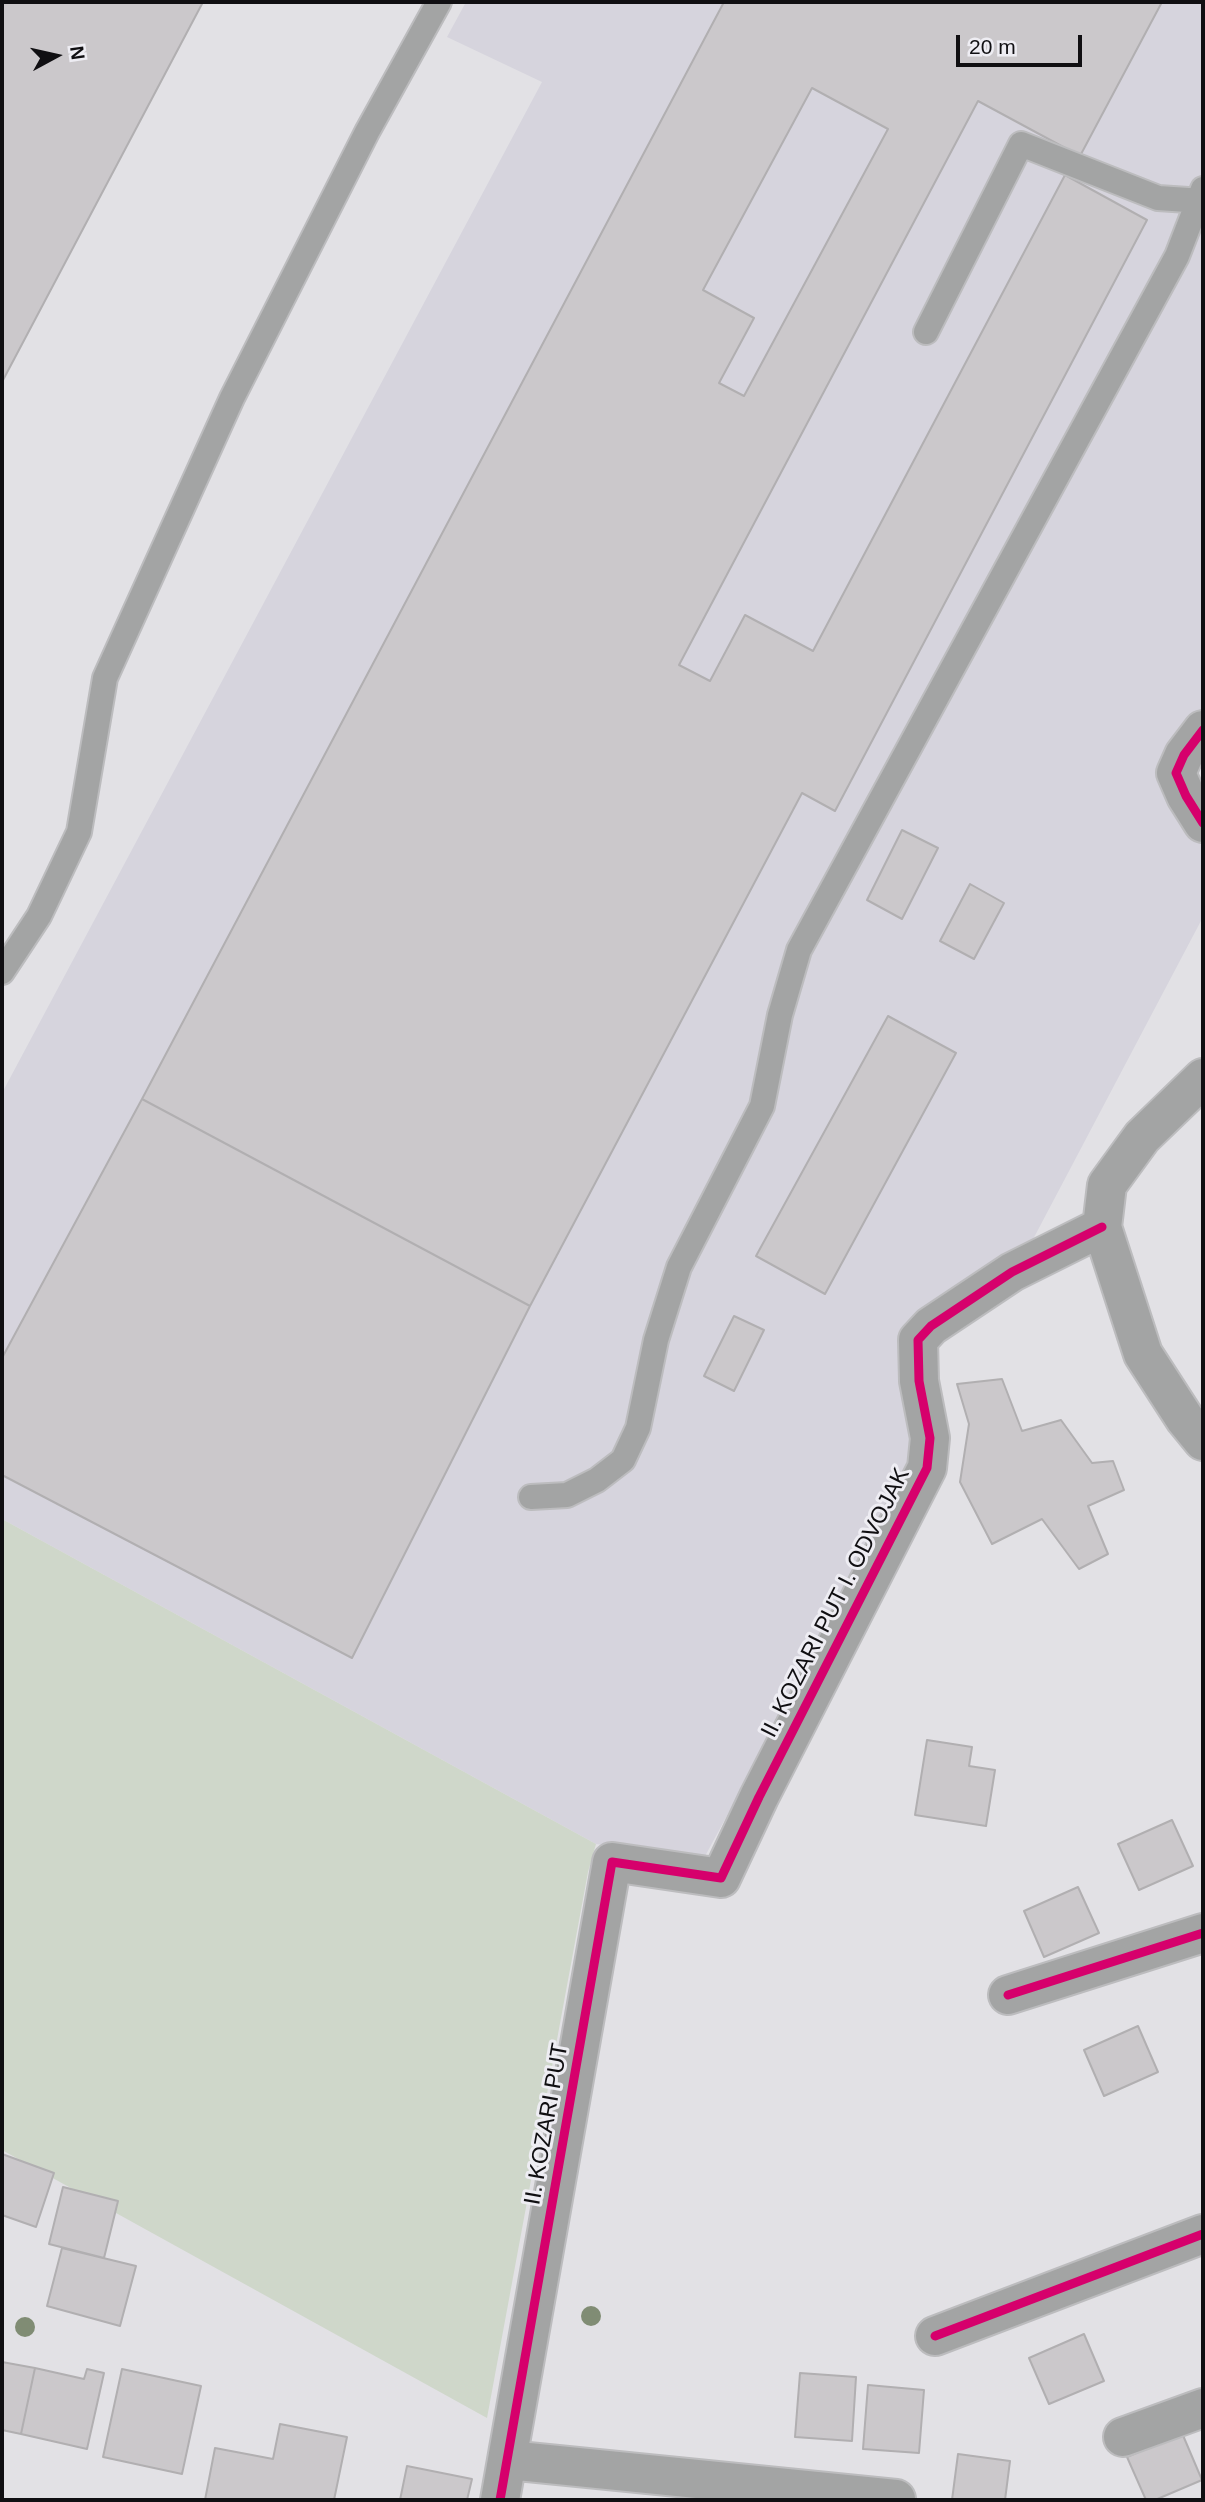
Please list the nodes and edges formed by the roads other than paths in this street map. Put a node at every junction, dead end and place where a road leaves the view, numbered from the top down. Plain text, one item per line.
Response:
1 (439, 2) edge
2 (1202, 197) edge
3 (926, 332) dead end
4 (1203, 730) edge
5 (1203, 823) edge
6 (2, 972) edge
7 (1203, 1078) edge
8 (1102, 1227) junction
9 (1203, 1441) edge
10 (531, 1497) dead end
11 (721, 1878) joint
12 (1203, 1933) edge
13 (1008, 1995) dead end
14 (1203, 2234) edge
15 (934, 2336) dead end
16 (1203, 2408) edge
17 (1123, 2437) dead end
18 (508, 2460) junction
19 (896, 2499) edge
20 (500, 2500) edge

1 - 6 lane
2 - 3 lane
2 - 10 lane
4 - 5 street
7 - 8 street
8 - 9 street
8 - 11 street, II. KOZARI PUT I. ODVOJAK
11 - 18 street, II. KOZARI PUT
12 - 13 street
14 - 15 street
16 - 17 street
18 - 19 street
18 - 20 street, II. KOZARI PUT

